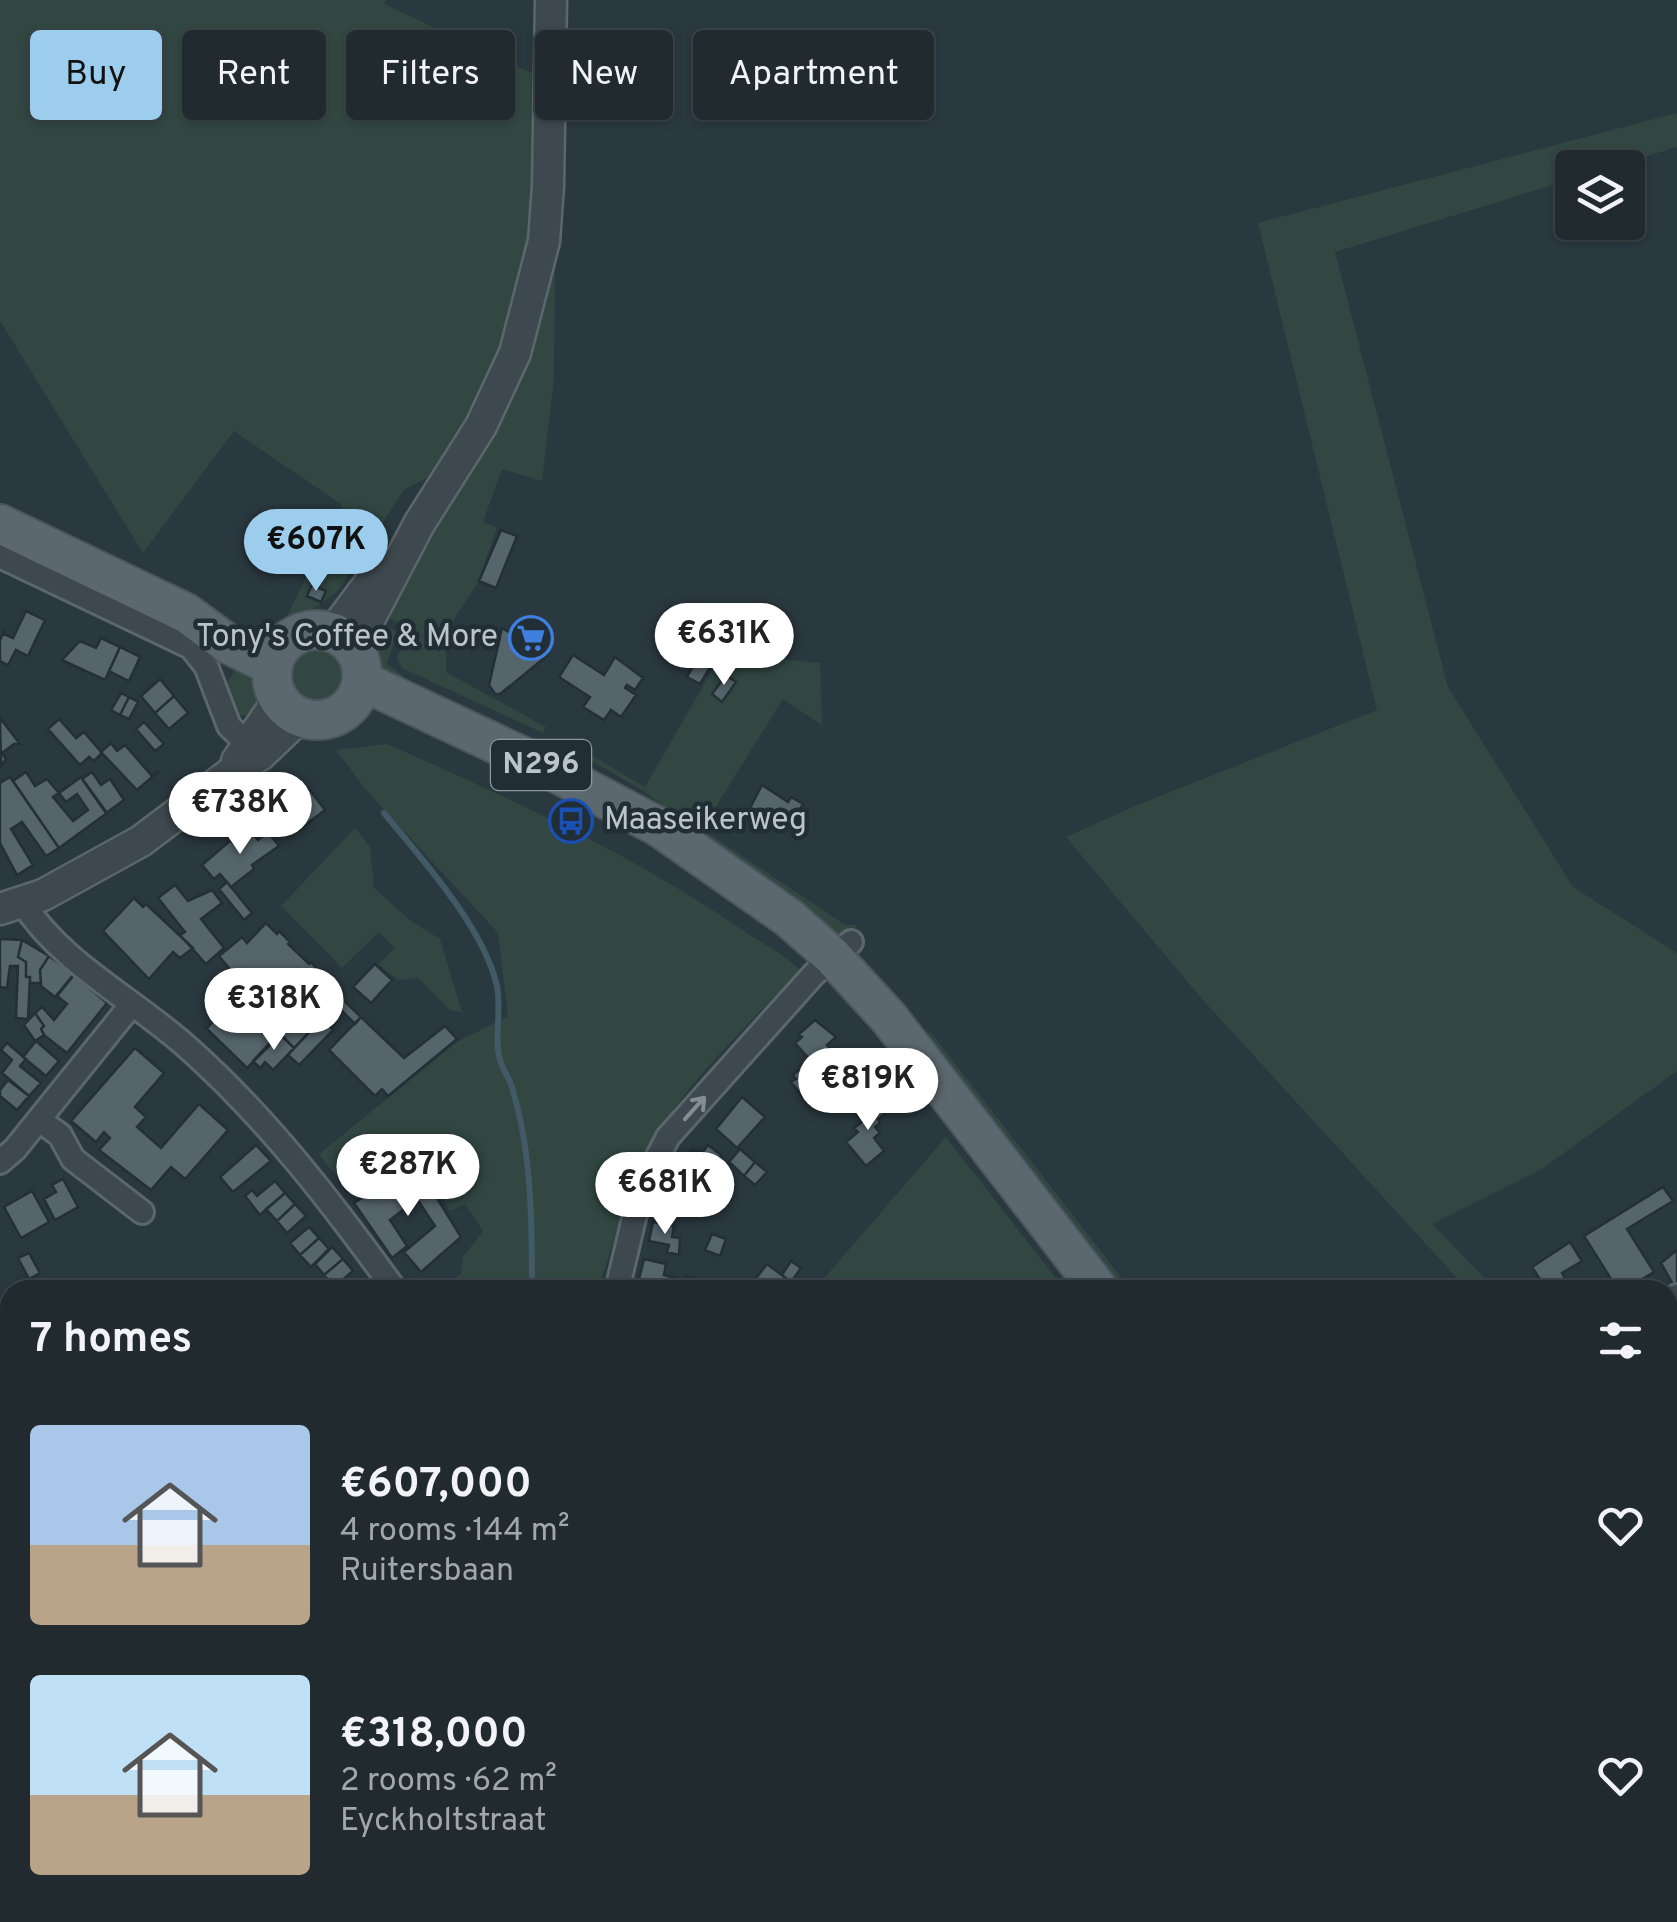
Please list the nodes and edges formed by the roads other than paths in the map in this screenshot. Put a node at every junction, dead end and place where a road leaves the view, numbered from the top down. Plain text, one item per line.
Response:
1 (551, 0) edge
2 (0, 524) edge
3 (0, 556) edge
4 (350, 666) junction
5 (284, 682) junction
6 (253, 750) junction
7 (11, 905) edge
8 (832, 958) junction
9 (132, 1004) junction
10 (39, 1120) junction
11 (0, 1162) edge
12 (142, 1212) dead end
13 (388, 1280) edge
14 (619, 1280) edge
15 (1094, 1280) edge

1 - 4 street
2 - 5 main road
3 - 6 street
4 - 5 main road
4 - 5 main road
4 - 8 main road, N296
5 - 6 street
6 - 7 street
7 - 9 street
14 -> 8 street
8 - 15 main road, N296
9 - 10 street
9 - 13 street
10 - 11 street
10 - 12 street

